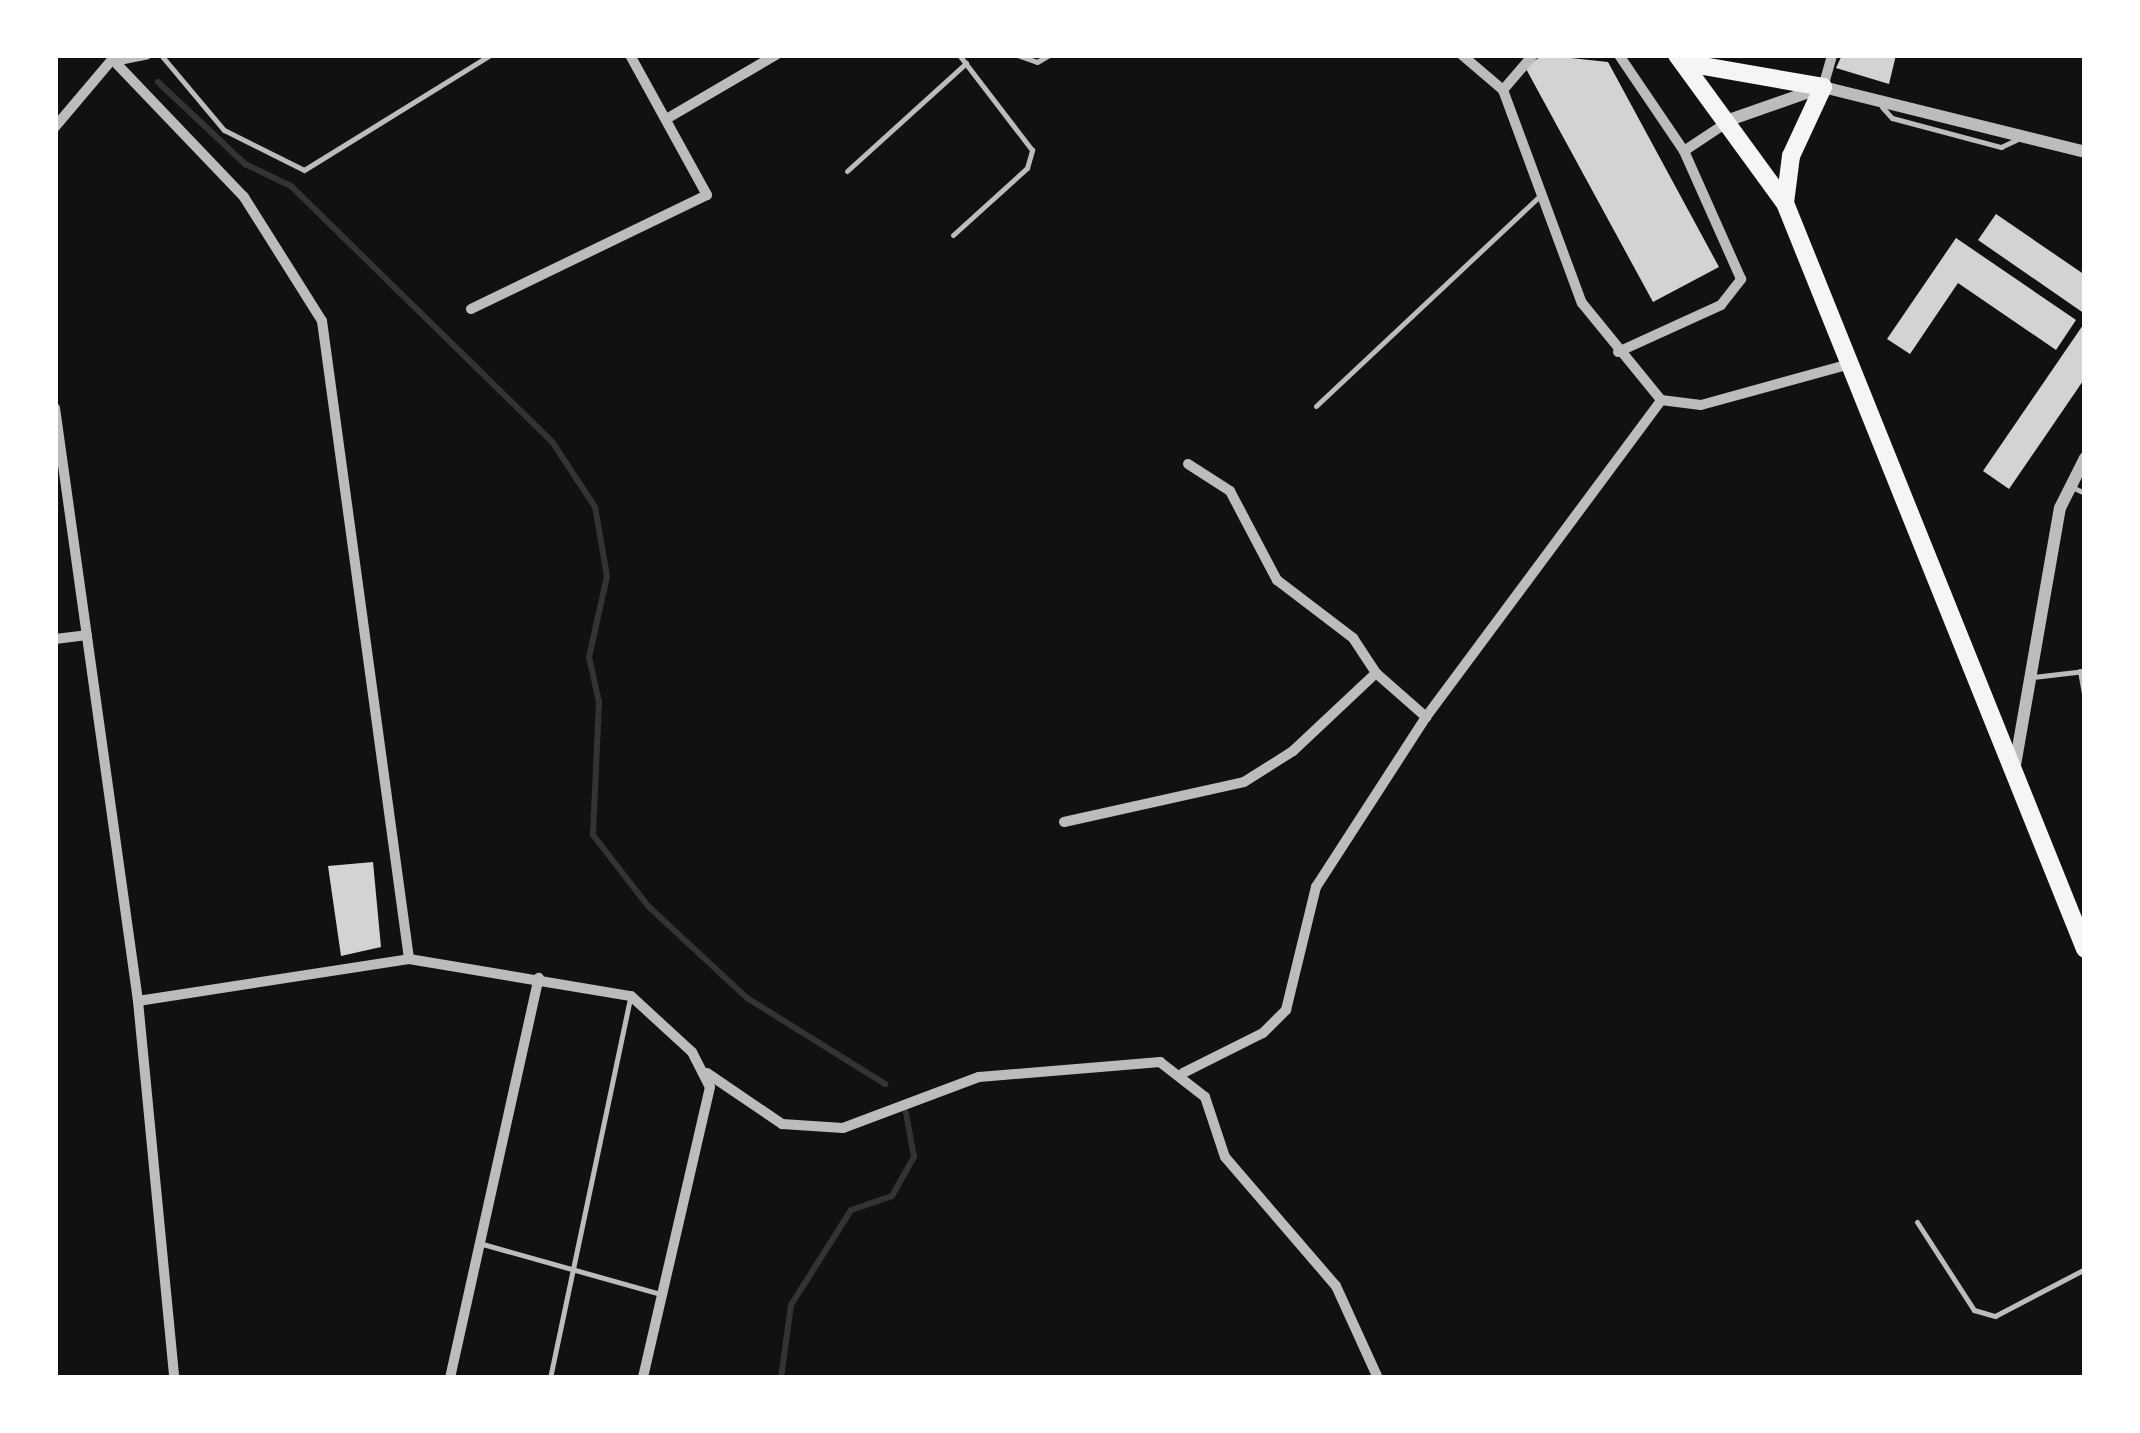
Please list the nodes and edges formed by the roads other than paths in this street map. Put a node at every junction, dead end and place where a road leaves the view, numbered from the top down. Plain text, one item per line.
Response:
1 (146, 55) edge
2 (161, 55) edge
3 (490, 55) edge
4 (630, 55) edge
5 (776, 55) edge
6 (959, 55) edge
7 (1017, 55) edge
8 (1049, 55) edge
9 (1462, 55) edge
10 (1533, 55) edge
11 (1619, 55) edge
12 (1832, 55) edge
13 (115, 58) edge
14 (1681, 59) edge
15 (966, 63) junction
16 (1823, 87) junction
17 (1503, 90) junction
18 (668, 118) junction
19 (1730, 120) junction
20 (55, 127) edge
21 (1684, 151) junction
22 (2085, 152) edge
23 (847, 170) dead end
24 (1540, 195) junction
25 (1785, 203) junction
26 (953, 235) dead end
27 (471, 309) dead end
28 (1618, 352) junction
29 (1851, 364) junction
30 (1661, 400) junction
31 (1316, 406) dead end
32 (55, 408) edge
33 (2085, 458) edge
34 (1188, 464) dead end
35 (2069, 486) junction
36 (2085, 493) edge
37 (87, 635) junction
38 (55, 639) edge
39 (2082, 671) edge
40 (1376, 673) junction
41 (2031, 677) junction
42 (2085, 700) edge
43 (1426, 718) junction
44 (2014, 771) junction
45 (1064, 822) dead end
46 (2084, 941) edge
47 (409, 959) junction
48 (538, 978) junction
49 (631, 996) junction
50 (138, 1000) junction
51 (708, 1073) junction
52 (1183, 1073) junction
53 (1916, 1222) dead end
54 (476, 1242) junction
55 (573, 1269) junction
56 (2085, 1269) edge
57 (661, 1294) junction
58 (174, 1378) edge
59 (450, 1378) edge
60 (550, 1378) edge
61 (643, 1378) edge
62 (1378, 1378) edge

1 - 13 street
2 - 3 lane
4 - 18 street
5 - 18 street
6 - 15 lane
7 - 8 lane
9 - 17 street
10 - 17 street
11 - 21 street
12 - 16 street
13 - 20 street
13 - 47 street
14 - 16 highway
14 - 19 highway
15 - 23 lane
15 - 26 lane
16 - 19 street
16 - 22 street
16 - 25 highway
17 - 24 street
18 - 27 street
19 - 21 street
19 - 25 highway
21 - 28 street
24 - 28 street
24 - 31 lane
25 - 29 highway
28 - 30 street
29 - 30 street
29 - 44 highway
30 - 43 street
32 - 37 street
33 - 35 street
34 - 40 street
35 - 36 lane
35 - 41 street
37 - 38 street
37 - 50 street
39 - 41 lane
39 - 42 lane
40 - 43 street
40 - 45 street
41 - 44 street
43 - 52 street
44 - 46 highway
47 - 48 street
47 - 50 street
48 - 49 street
48 - 54 street
49 - 51 street
49 - 55 lane
50 - 58 street
51 - 52 street
51 - 57 street
52 - 62 street
53 - 56 lane
54 - 55 lane
54 - 59 street
55 - 57 lane
55 - 60 lane
57 - 61 street

